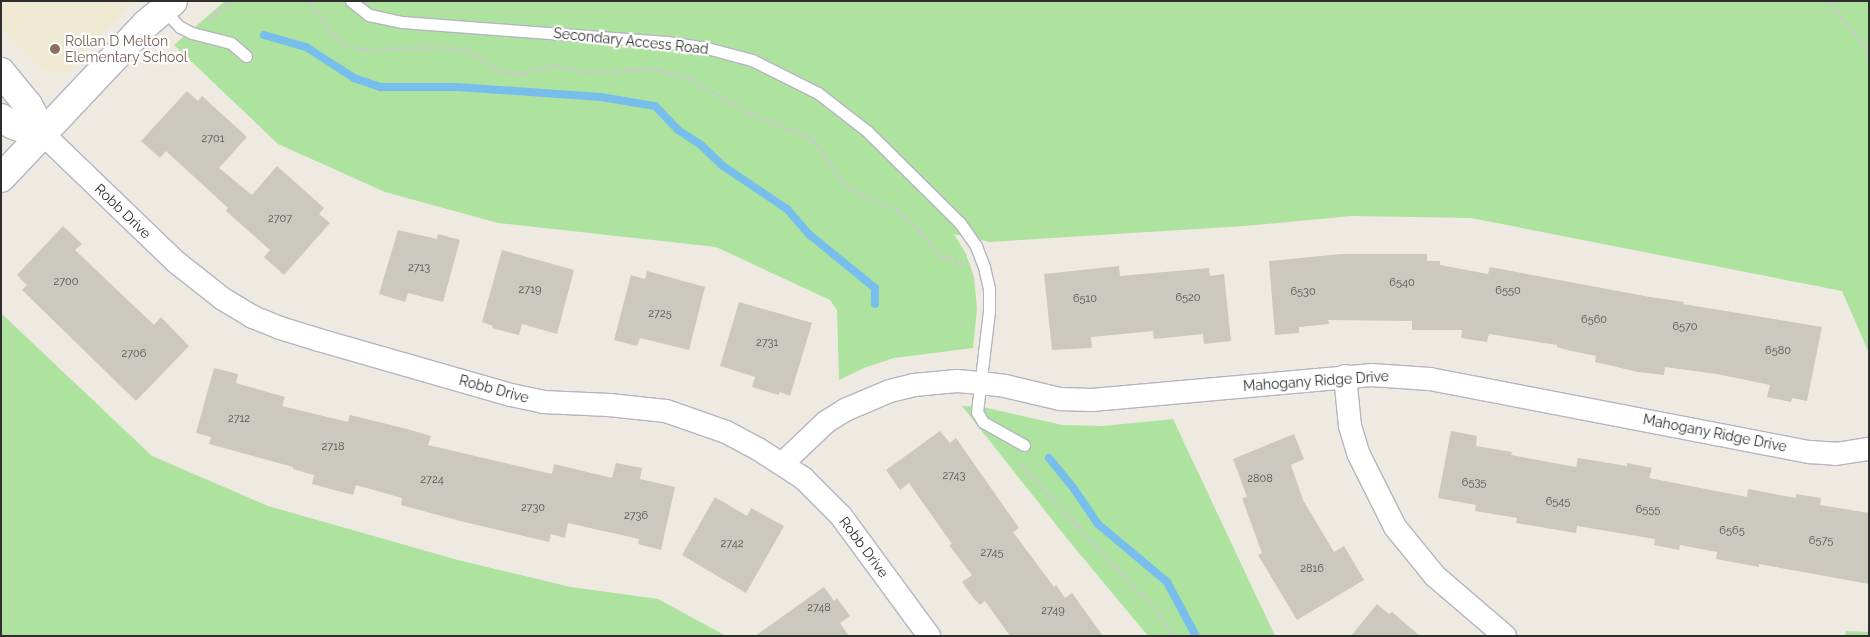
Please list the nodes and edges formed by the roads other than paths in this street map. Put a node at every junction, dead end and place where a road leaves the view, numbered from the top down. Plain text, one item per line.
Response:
1 (351, 1) edge
2 (168, 5) edge
3 (246, 56) dead end
4 (1, 72) edge
5 (1, 118) edge
6 (44, 135) junction
7 (1, 178) edge
8 (1345, 376) junction
9 (982, 383) junction
10 (1024, 445) dead end
11 (1869, 449) edge
12 (783, 463) junction
13 (930, 636) edge
14 (1506, 636) edge

1 - 9 lane, Secondary Access Road
2 - 3 lane
2 - 6 street
4 - 6 street, Robb Drive
5 - 6 street, Robb Drive
6 - 7 street
6 - 12 street, Robb Drive
8 - 9 street, Mahogany Ridge Drive
8 - 11 street, Mahogany Ridge Drive
8 - 14 street
9 - 10 lane, Secondary Access Road
9 - 12 street, Mahogany Ridge Drive
12 - 13 street, Robb Drive

